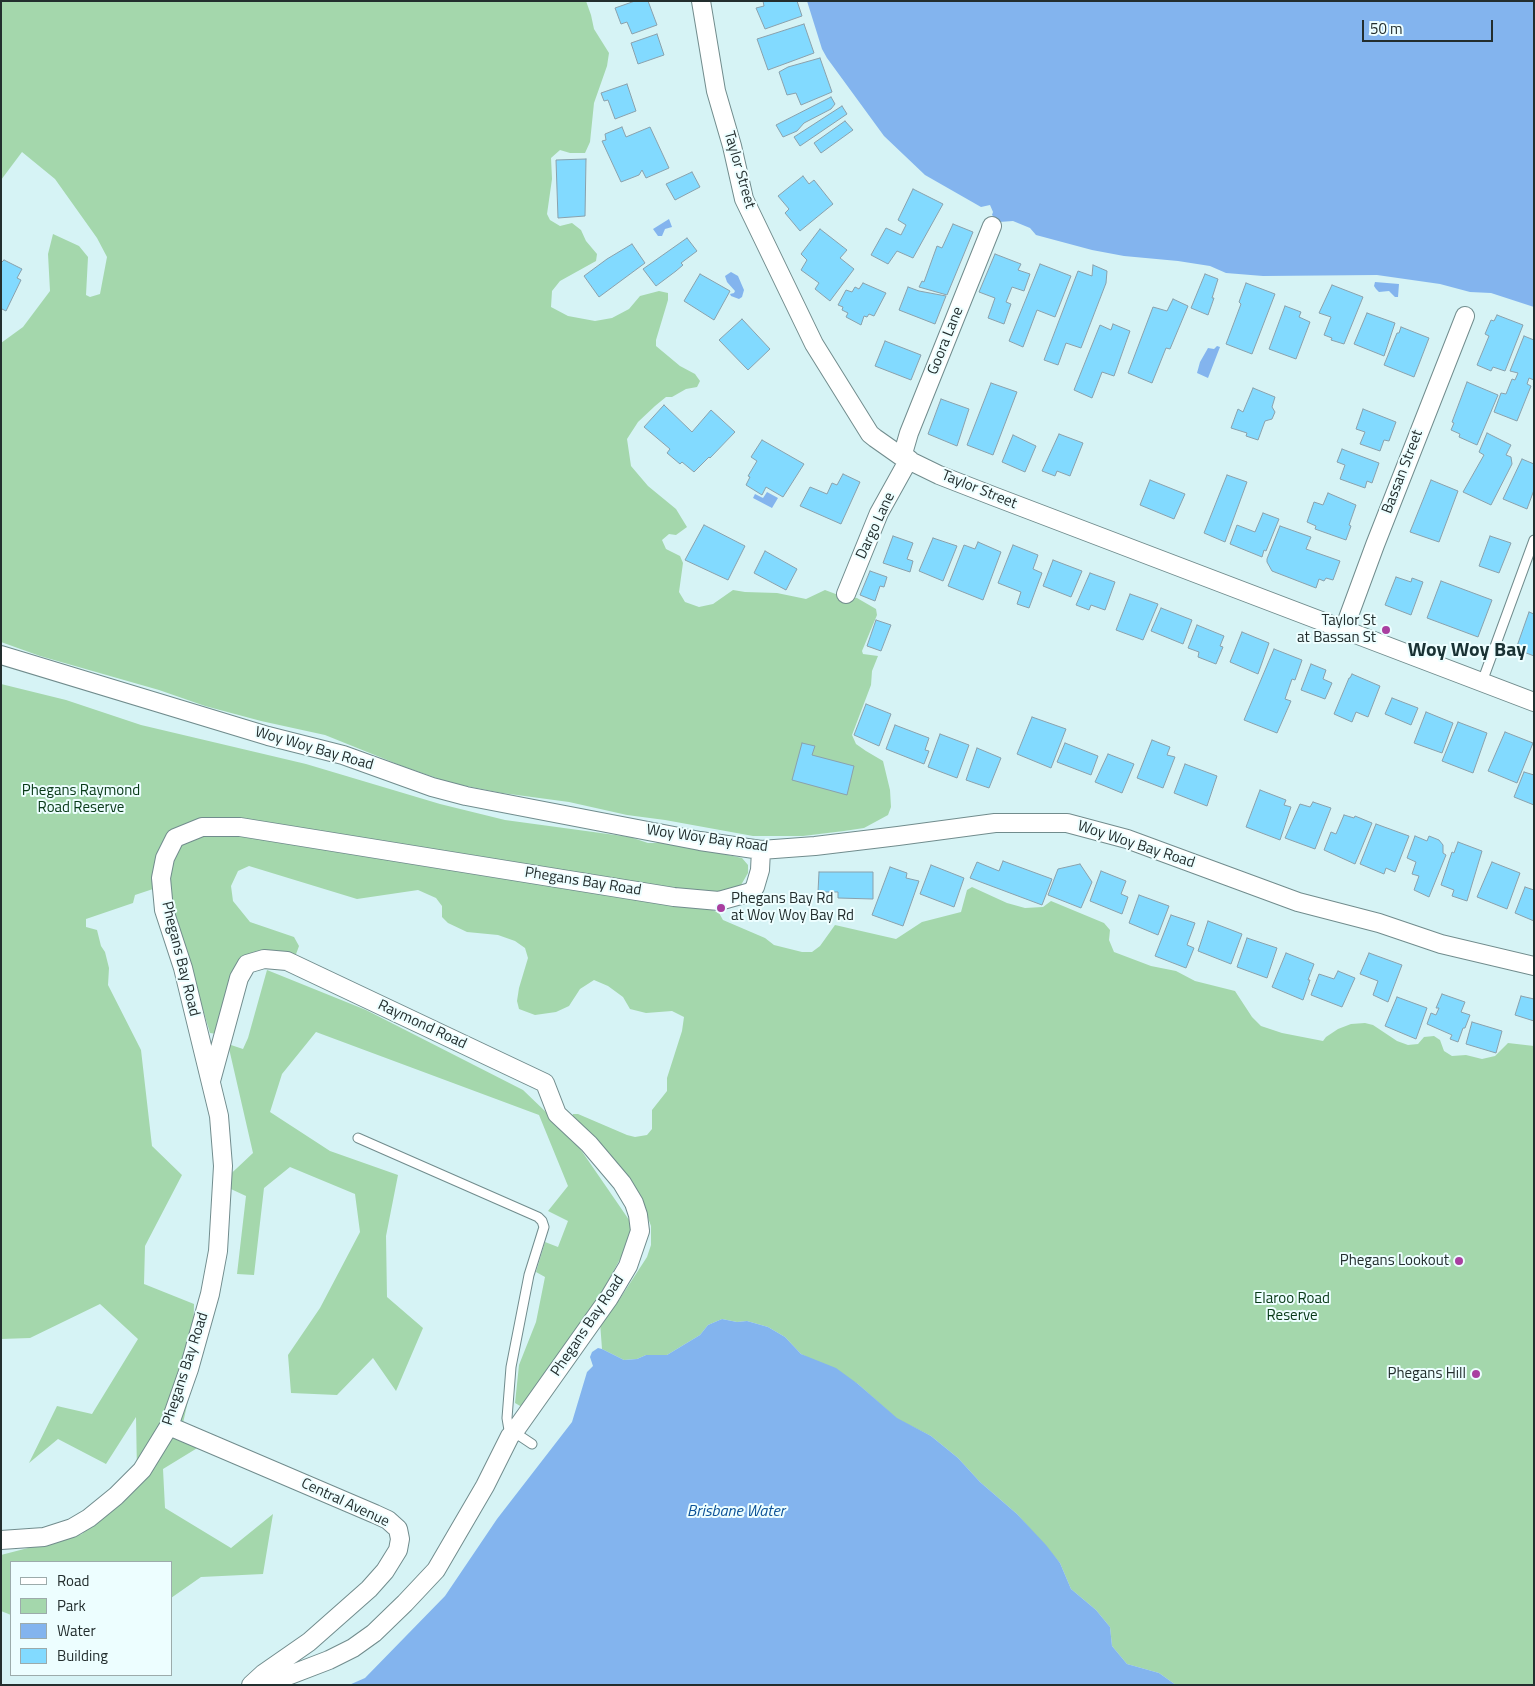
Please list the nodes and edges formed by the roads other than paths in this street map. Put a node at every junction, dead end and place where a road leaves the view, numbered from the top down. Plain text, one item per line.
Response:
1 (701, 1) edge
2 (992, 226) dead end
3 (1465, 316) dead end
4 (906, 458) junction
5 (1534, 540) edge
6 (846, 594) dead end
7 (1344, 629) junction
8 (1, 655) edge
9 (1482, 682) junction
10 (1534, 702) edge
11 (761, 850) junction
12 (1534, 966) edge
13 (210, 1084) junction
14 (358, 1138) dead end
15 (640, 1230) joint
16 (169, 1426) junction
17 (512, 1434) junction
18 (532, 1444) dead end
19 (1, 1540) edge
20 (252, 1685) edge
21 (264, 1685) edge

1 - 4 street, Taylor Street
2 - 4 street, Goora Lane
3 - 7 street, Bassan Street
4 - 6 street, Dargo Lane
4 - 7 street, Taylor Street
5 - 9 lane
7 - 9 street, Taylor Street
8 - 11 street, Woy Woy Bay Road
9 - 10 street, Taylor Street
11 - 12 street, Woy Woy Bay Road
11 - 13 street, Phegans Bay Road
13 - 15 street, Raymond Road
13 - 16 street, Phegans Bay Road
14 - 17 lane
15 - 17 street, Phegans Bay Road
16 - 19 street, Phegans Bay Road
16 - 20 street, Central Avenue
17 - 18 lane
17 - 21 street, Phegans Bay Road

